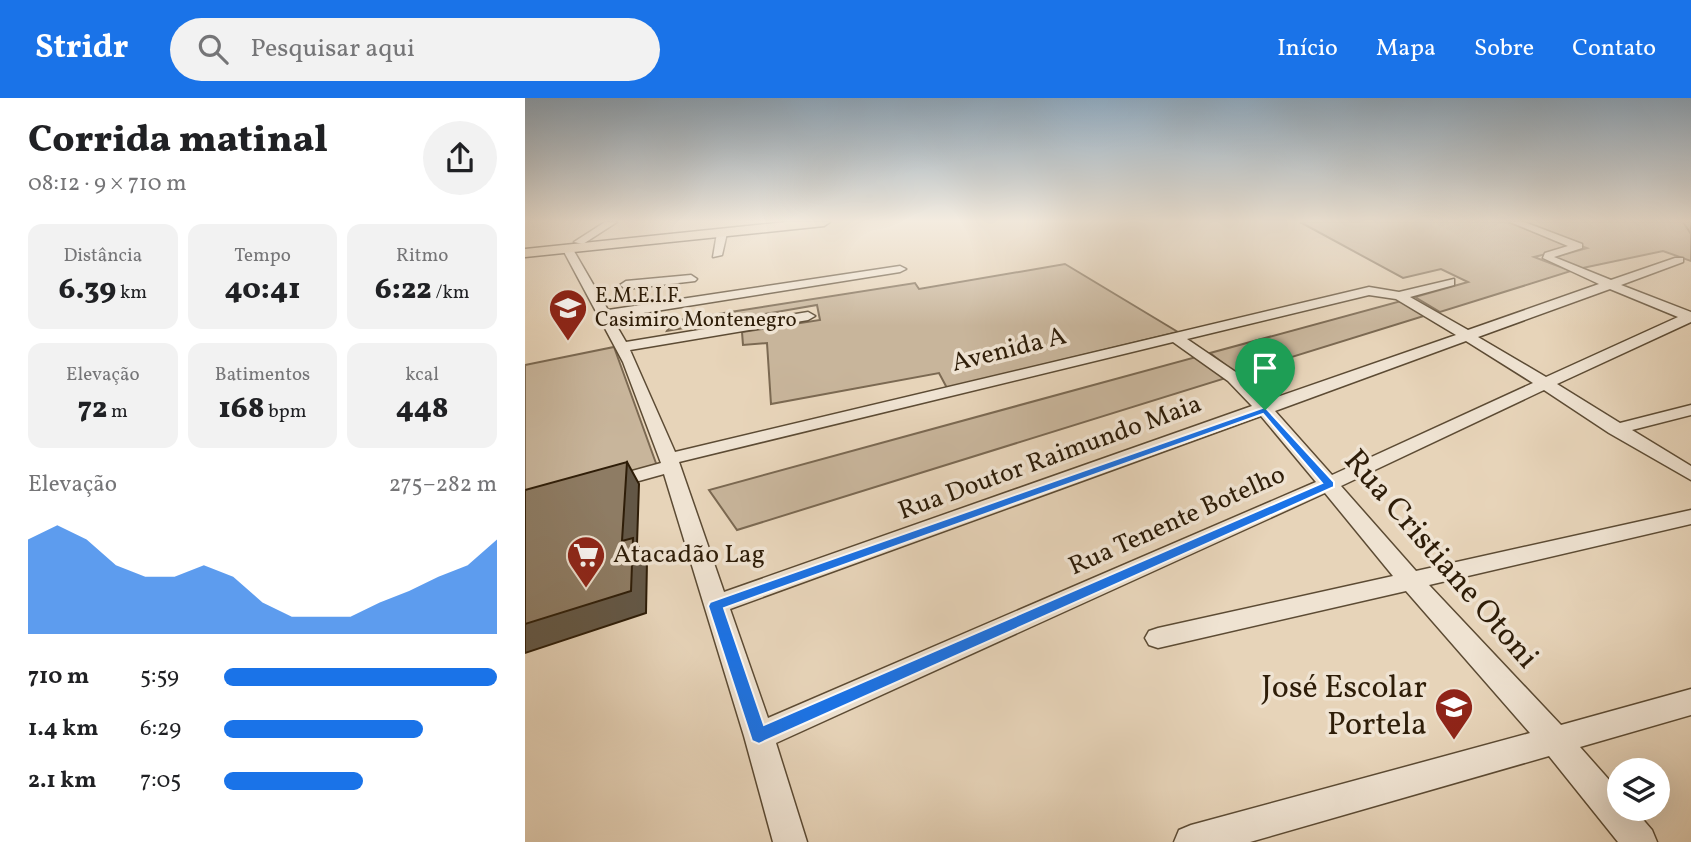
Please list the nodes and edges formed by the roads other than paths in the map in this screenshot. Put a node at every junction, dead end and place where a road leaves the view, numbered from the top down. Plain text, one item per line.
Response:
1 (580, 257) edge
2 (1548, 257) edge
3 (1679, 260) dead end
4 (831, 268) dead end
5 (901, 269) dead end
6 (692, 275) dead end
7 (1450, 282) dead end
8 (1611, 284) junction
9 (601, 289) junction
10 (766, 290) junction
11 (1399, 296) junction
12 (604, 314) junction
13 (808, 316) dead end
14 (1690, 317) edge
15 (1175, 337) junction
16 (1468, 337) junction
17 (621, 346) junction
18 (1546, 383) junction
19 (1265, 410) junction
20 (1691, 410) edge
21 (1615, 429) junction
22 (670, 462) junction
23 (1691, 474) edge
24 (1329, 484) junction
25 (591, 488) edge
26 (1691, 517) edge
27 (1410, 580) junction
28 (715, 606) junction
29 (1158, 638) dead end
30 (1691, 702) edge
31 (759, 736) junction
32 (1556, 741) junction
33 (790, 842) edge
34 (1191, 842) edge
35 (1640, 842) edge

1 - 9 street
2 - 8 street
3 - 8 street, Rua Doutor Raimundo Maia
4 - 10 street
5 - 10 street
6 - 9 street
7 - 11 street
8 - 14 street
8 - 16 street, Rua Doutor Raimundo Maia
9 - 12 street
10 - 12 street
11 - 15 street, Avenida A
11 - 16 street
12 - 17 street
13 - 17 street
14 - 18 street, Rua Tenente Botelho
15 - 19 street, Rua Cristiane Otoni
15 - 22 street, Avenida A
16 - 18 street
16 - 19 street, Rua Doutor Raimundo Maia
17 - 22 street
18 - 21 street
18 - 24 street, Rua Tenente Botelho
19 - 24 street, Rua Cristiane Otoni
19 - 28 street, Rua Doutor Raimundo Maia
20 - 21 street
21 - 23 street
22 - 25 street, Avenida A
22 - 28 street
24 - 27 street, Rua Cristiane Otoni
24 - 31 street, Rua Tenente Botelho
26 - 27 street
27 - 29 street
27 - 32 street, Rua Cristiane Otoni
28 - 31 street
30 - 32 street
31 - 33 street
32 - 34 street
32 - 35 street, Rua Cristiane Otoni

